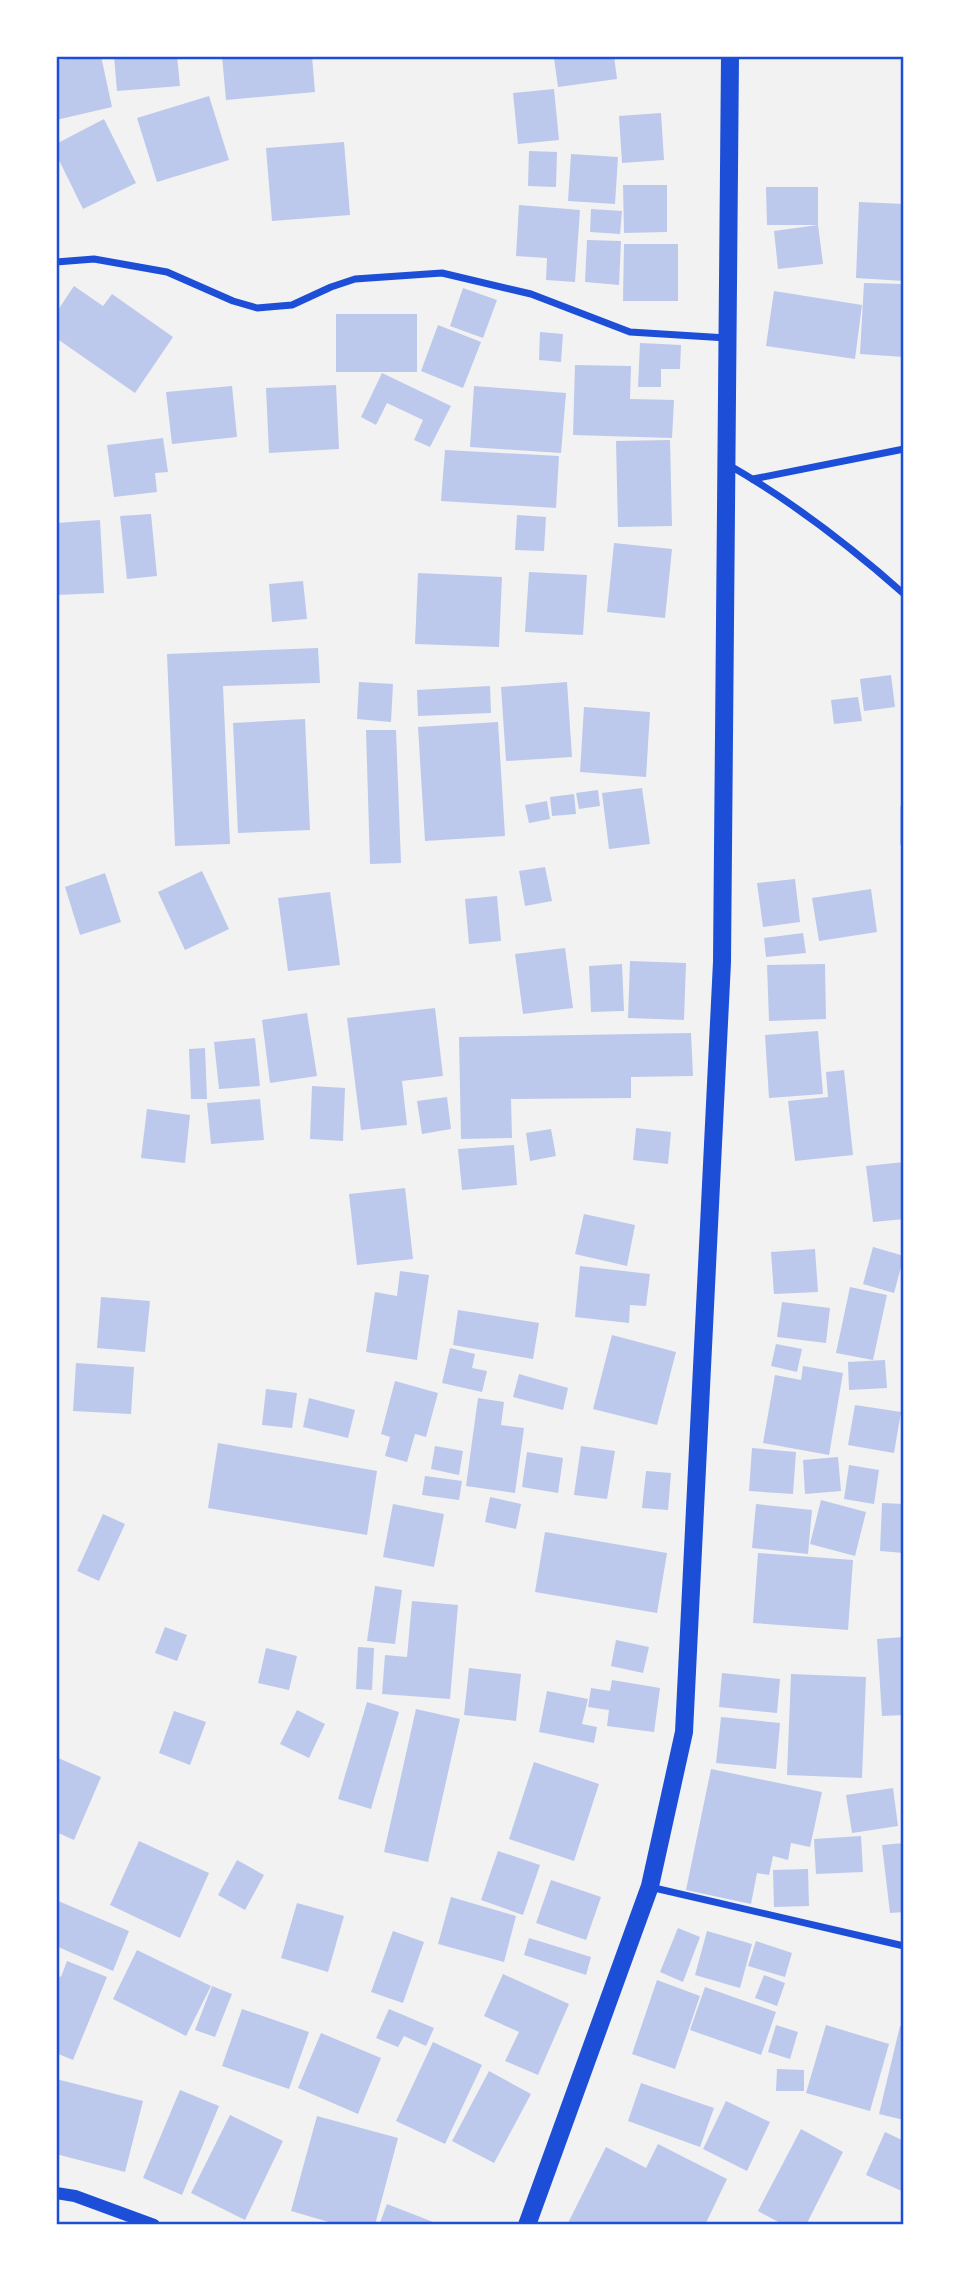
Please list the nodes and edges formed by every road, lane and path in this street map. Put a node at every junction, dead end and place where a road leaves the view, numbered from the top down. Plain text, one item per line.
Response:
1 (730, 56) edge
2 (56, 262) edge
3 (727, 338) junction
4 (904, 449) edge
5 (726, 464) junction
6 (753, 479) junction
7 (904, 594) edge
8 (649, 1886) junction
9 (904, 1946) edge
10 (56, 2193) edge
11 (530, 2219) edge
12 (154, 2225) edge
13 (515, 2225) edge

1 - 3 main road
2 - 3 street
3 - 5 main road
4 - 6 street
5 - 6 street
5 - 8 main road
6 - 7 street
8 - 9 street
8 - 11 main road
10 - 12 street
11 - 13 main road

